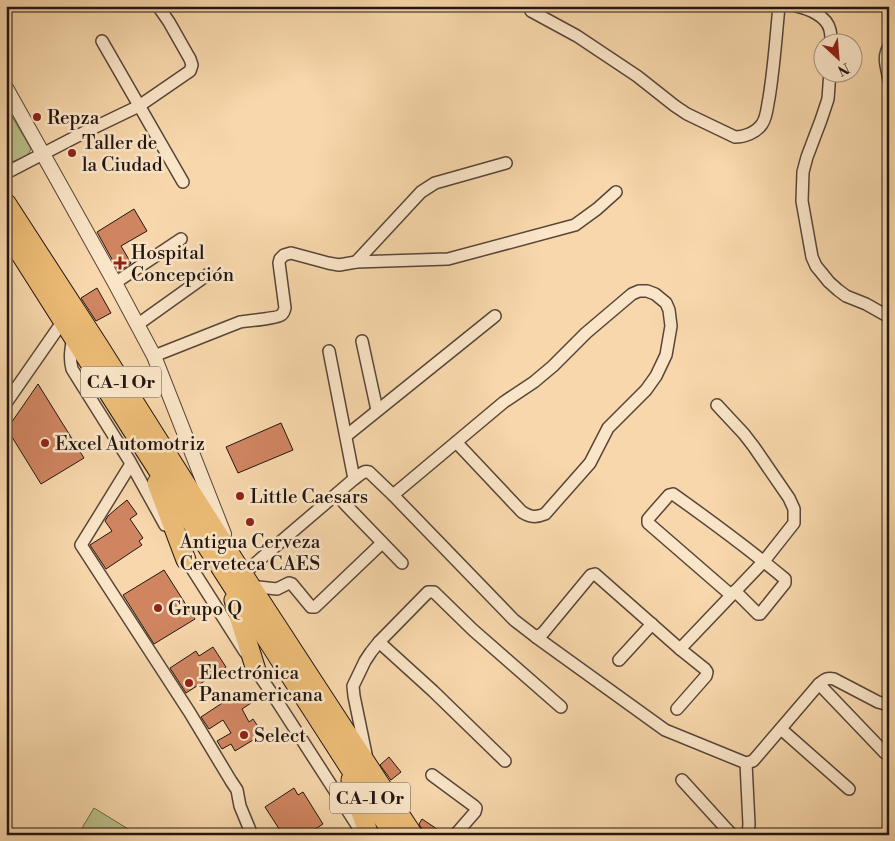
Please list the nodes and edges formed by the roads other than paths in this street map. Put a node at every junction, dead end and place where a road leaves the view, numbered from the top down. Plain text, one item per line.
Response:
1 (158, 6) edge
2 (779, 6) edge
3 (796, 6) edge
4 (532, 11) dead end
5 (830, 32) edge
6 (102, 41) dead end
7 (889, 47) edge
8 (889, 80) edge
9 (829, 82) edge
10 (6, 88) edge
11 (139, 106) junction
12 (44, 153) junction
13 (506, 163) dead end
14 (6, 173) edge
15 (183, 182) dead end
16 (616, 192) dead end
17 (6, 203) edge
18 (6, 231) edge
19 (181, 240) dead end
20 (356, 262) junction
21 (207, 275) dead end
22 (116, 283) junction
23 (495, 316) dead end
24 (889, 318) edge
25 (68, 321) junction
26 (138, 324) junction
27 (362, 341) dead end
28 (330, 351) dead end
29 (154, 356) junction
30 (6, 403) edge
31 (717, 405) dead end
32 (377, 410) junction
33 (346, 436) junction
34 (456, 442) junction
35 (147, 453) junction
36 (131, 464) junction
37 (354, 479) junction
38 (393, 495) junction
39 (202, 496) junction
40 (344, 503) dead end
41 (382, 542) junction
42 (186, 560) junction
43 (764, 561) junction
44 (402, 562) dead end
45 (239, 575) junction
46 (277, 589) junction
47 (733, 593) junction
48 (269, 616) junction
49 (652, 624) junction
50 (536, 637) junction
51 (379, 642) junction
52 (680, 649) junction
53 (619, 660) dead end
54 (256, 670) junction
55 (819, 684) junction
56 (889, 705) edge
57 (561, 707) dead end
58 (677, 709) dead end
59 (781, 729) junction
60 (355, 732) junction
61 (885, 753) dead end
62 (505, 761) dead end
63 (346, 762) junction
64 (746, 763) junction
65 (432, 776) dead end
66 (682, 780) dead end
67 (849, 789) dead end
68 (240, 806) junction
69 (243, 835) edge
70 (252, 835) edge
71 (363, 835) edge
72 (369, 835) edge
73 (394, 835) edge
74 (414, 835) edge
75 (455, 835) edge
76 (732, 835) edge
77 (748, 835) edge

1 - 11 street
2 - 4 street
3 - 5 street
6 - 11 street
7 - 8 street
9 - 24 street
10 - 12 street
11 - 12 street
11 - 15 street
12 - 14 street
12 - 22 street
13 - 20 street
16 - 20 street
17 - 25 highway, CA-1 Or
18 - 25 highway, CA-1 Or
19 - 22 street
20 - 29 street
21 - 26 street
22 - 26 street
23 - 32 street
25 - 30 street
25 - 35 highway, CA-1 Or
25 - 36 street
25 - 39 highway, CA-1 Or
26 - 29 street
27 - 32 street
28 - 33 street
29 - 39 street
31 - 43 street
32 - 33 street
33 - 37 street
34 - 34 street
34 - 38 street
35 - 42 highway
35 - 45 highway, CA-1 Or
36 - 42 street
36 - 68 street
37 - 38 street
37 - 45 street
38 - 50 street
39 - 45 highway, CA-1 Or
40 - 41 street
41 - 44 street
41 - 46 street
42 - 54 street
43 - 47 street
43 - 47 street
43 - 47 street
45 - 46 street
45 - 48 highway, CA-1 Or
45 - 54 highway
45 - 63 highway, CA-1 Or
46 - 48 street
47 - 52 street
48 - 60 highway, CA-1 Or
49 - 50 street
49 - 52 street
49 - 53 street
50 - 64 street
51 - 57 street
51 - 60 street
51 - 62 street
52 - 58 street
54 - 71 street
55 - 56 street
55 - 59 street
55 - 61 street
59 - 64 street
59 - 67 street
60 - 74 highway, CA-1 Or
63 - 72 highway
63 - 73 highway, CA-1 Or
64 - 77 street
65 - 75 street
66 - 76 street
68 - 69 street
68 - 70 street

